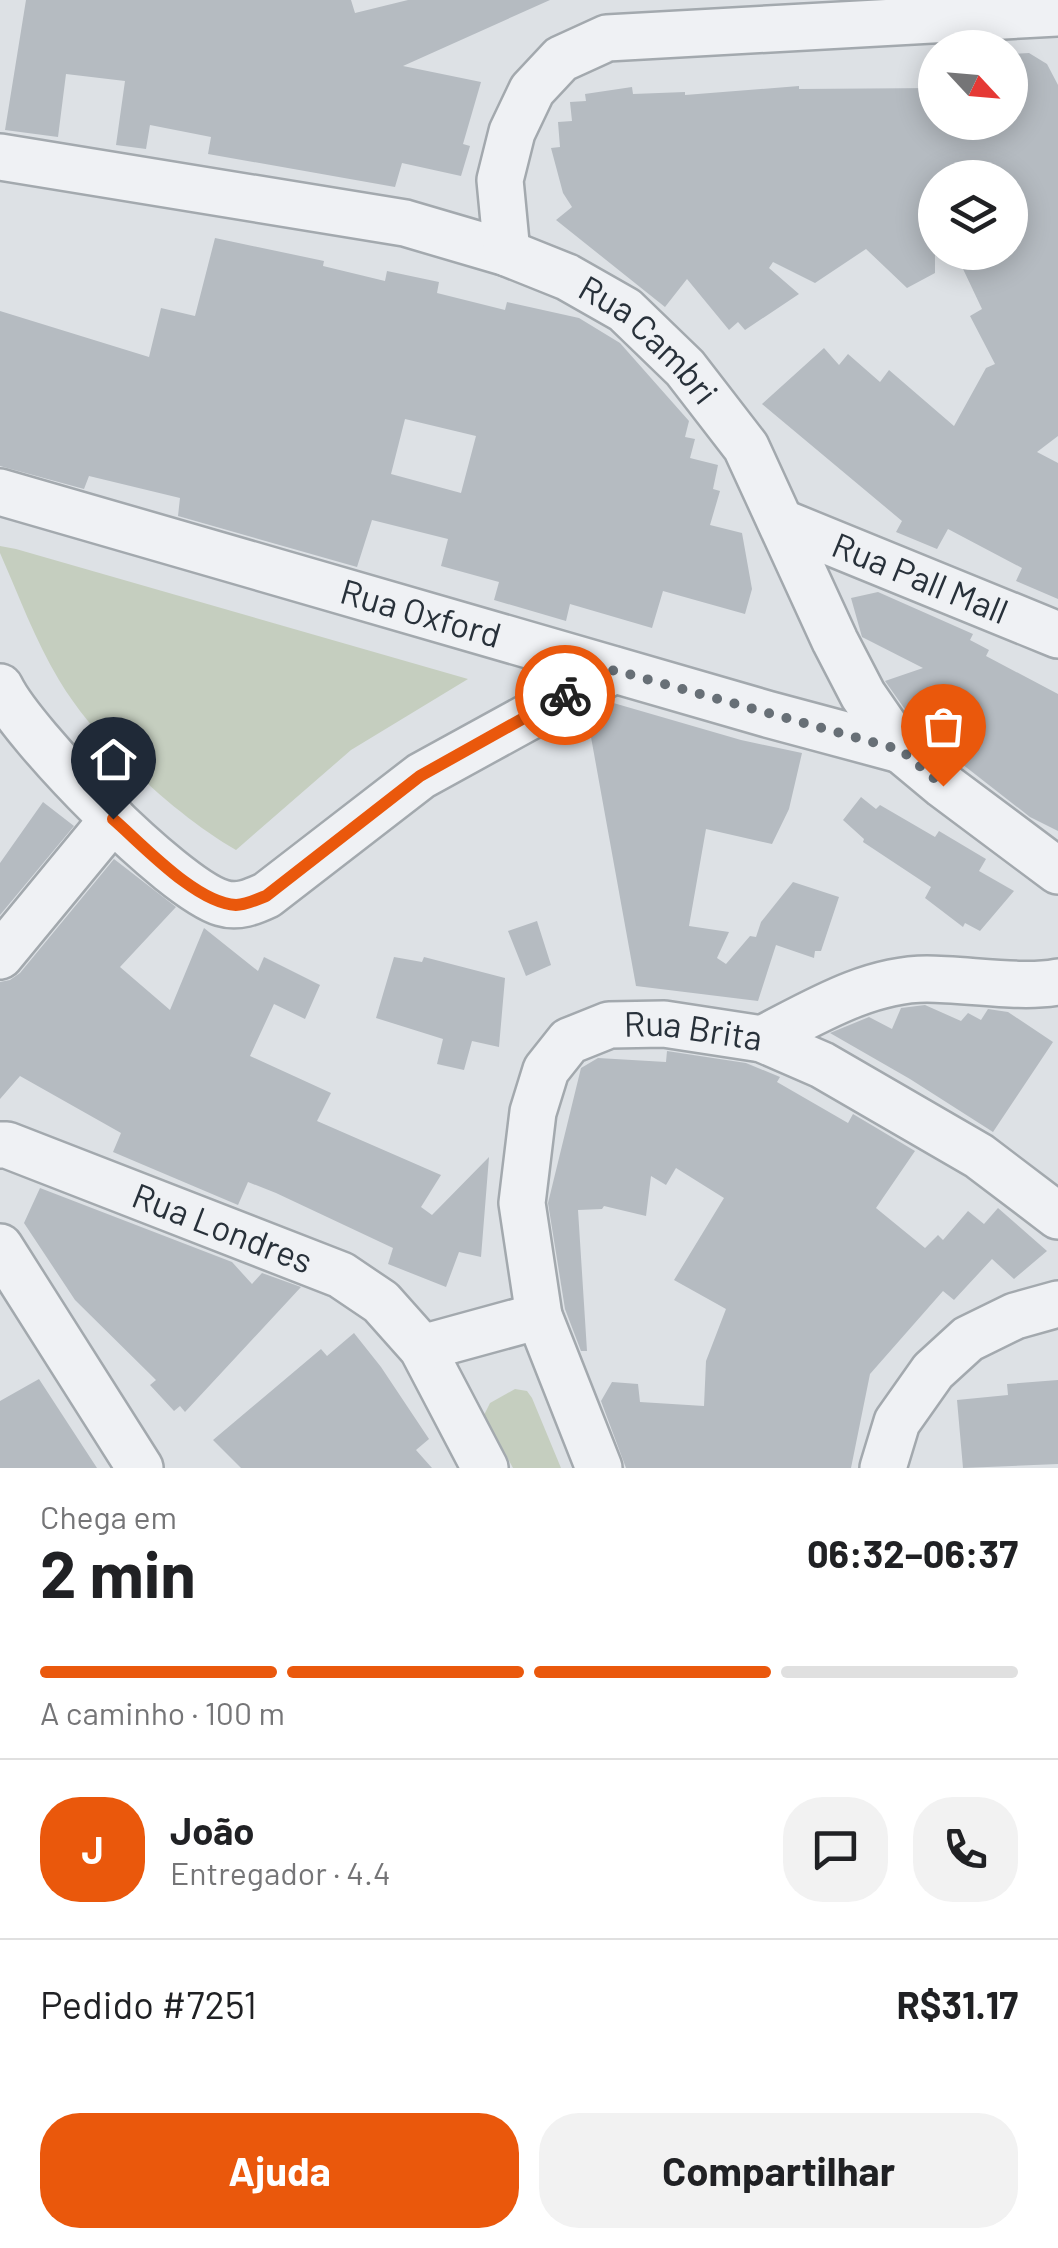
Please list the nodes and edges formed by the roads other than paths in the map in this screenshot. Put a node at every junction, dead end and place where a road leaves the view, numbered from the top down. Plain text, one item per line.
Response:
1 (1058, 12) edge
2 (0, 157) edge
3 (507, 253) junction
4 (0, 492) edge
5 (782, 522) junction
6 (1058, 635) edge
7 (614, 670) junction
8 (2, 696) edge
9 (901, 750) junction
10 (113, 819) junction
11 (1058, 871) edge
12 (0, 956) edge
13 (1058, 982) edge
14 (762, 1039) junction
15 (0, 1145) edge
16 (1058, 1216) edge
17 (0, 1247) edge
18 (1058, 1304) edge
19 (539, 1316) junction
20 (422, 1348) junction
21 (140, 1468) edge
22 (486, 1468) edge
23 (599, 1468) edge
24 (883, 1468) edge

1 - 3 street
2 - 3 street, Rua Cambri
3 - 5 street, Rua Cambri
4 - 7 street, Rua Oxford
5 - 6 street, Rua Pall Mall
5 - 9 street, Rua Cambri
7 - 9 street, Rua Oxford
7 - 10 street
8 - 10 street
9 - 11 street, Rua Cambri
10 - 12 street
13 - 14 street
14 - 16 street, Rua Brita
14 - 19 street, Rua Brita
15 - 20 street, Rua Londres
17 - 21 street
18 - 24 street
19 - 20 street
19 - 23 street, Rua Brita
20 - 22 street, Rua Londres

